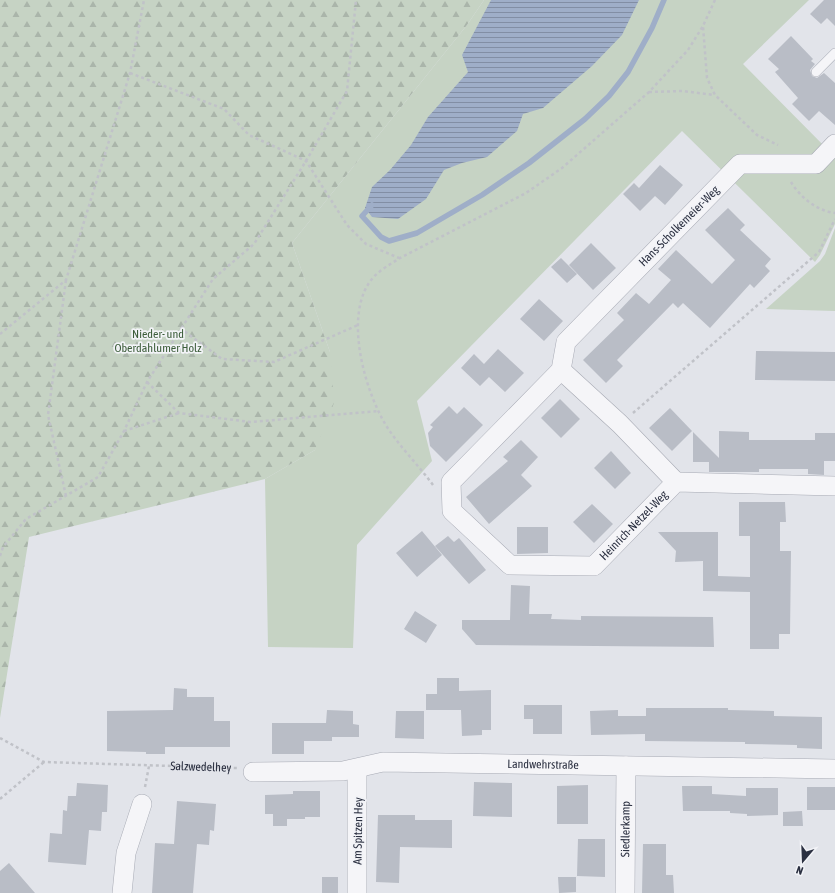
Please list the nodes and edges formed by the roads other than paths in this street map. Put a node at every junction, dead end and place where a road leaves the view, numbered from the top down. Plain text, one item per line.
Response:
1 (835, 53) edge
2 (816, 72) dead end
3 (835, 144) edge
4 (561, 370) junction
5 (676, 482) junction
6 (835, 486) edge
7 (626, 766) junction
8 (357, 769) junction
9 (835, 769) edge
10 (253, 772) road end
11 (142, 804) dead end
12 (122, 893) edge
13 (357, 893) edge
14 (625, 893) edge

1 - 2 lane
3 - 4 street, Hans-Scholkemeier-Weg
4 - 5 street
4 - 5 street, Heinrich-Netzel-Weg
5 - 6 street, Heinrich-Netzel-Weg
7 - 8 street, Landwehrstraße
7 - 9 street, Landwehrstraße
7 - 14 street, Siedlerkamp
8 - 10 street, Landwehrstraße
8 - 13 street, Am Spitzen Hey
11 - 12 street

